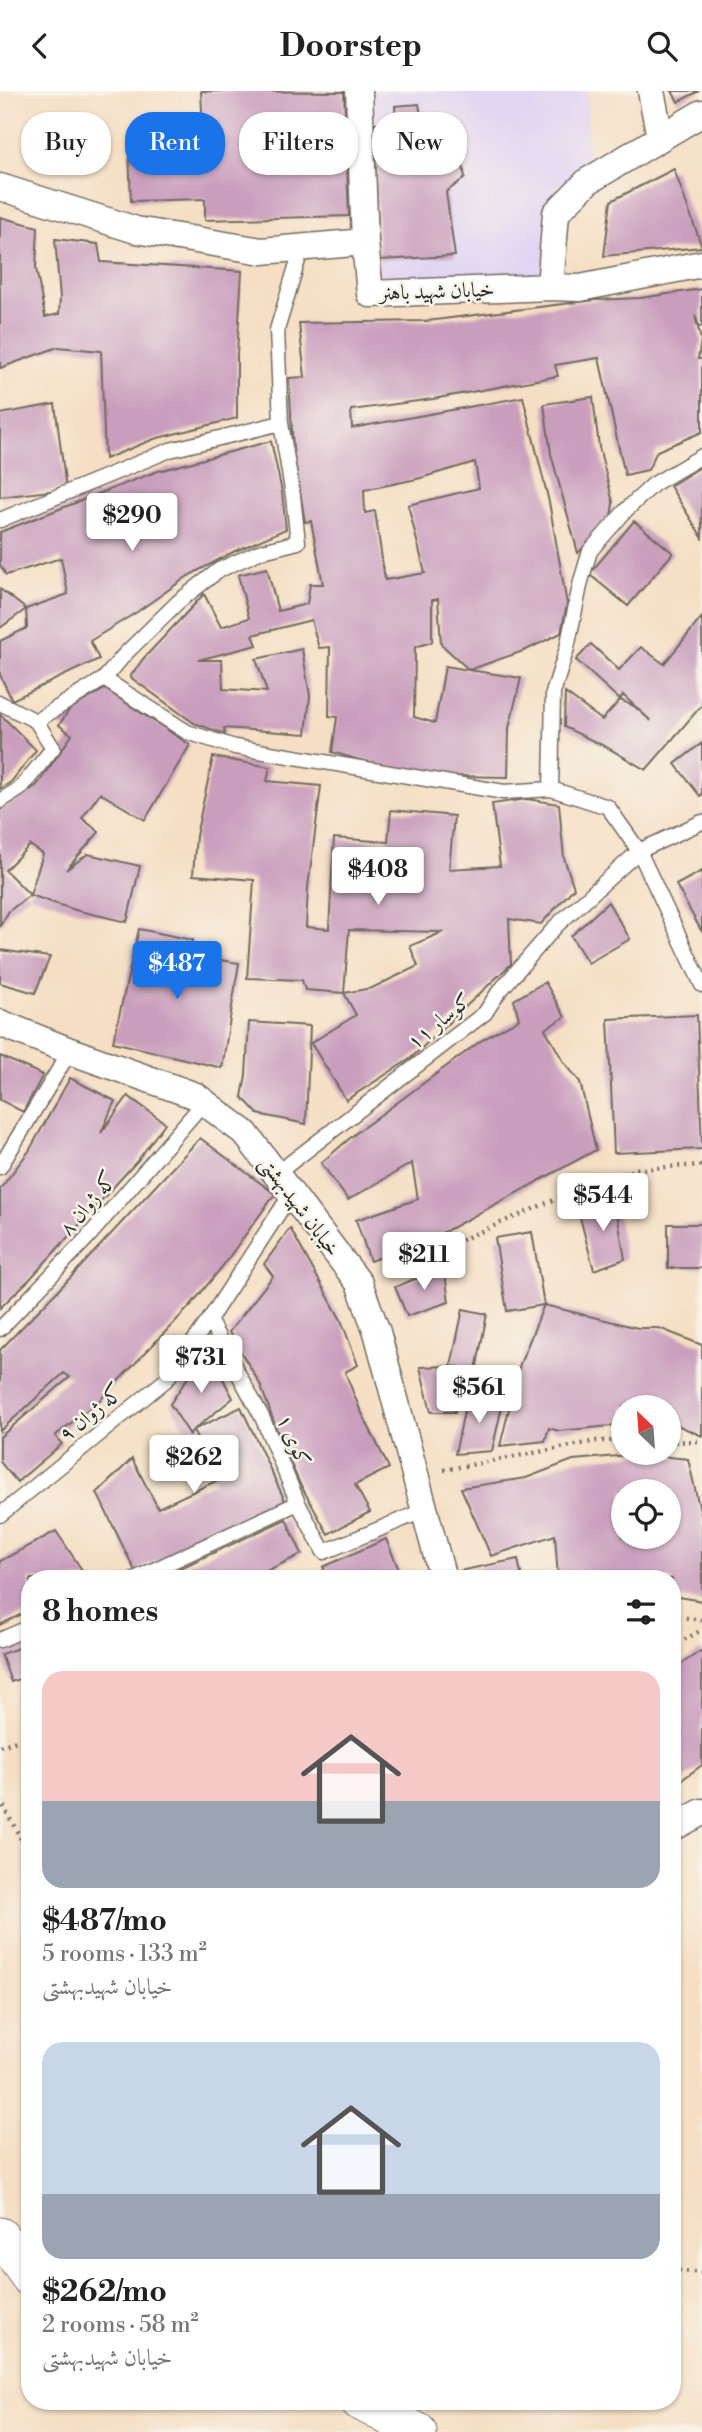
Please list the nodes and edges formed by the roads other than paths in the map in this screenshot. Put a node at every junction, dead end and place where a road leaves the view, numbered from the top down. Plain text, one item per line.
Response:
1 (359, 91) edge
2 (651, 91) edge
3 (702, 113) edge
4 (660, 137) junction
5 (0, 187) edge
6 (365, 242) junction
7 (302, 247) junction
8 (702, 264) edge
9 (550, 287) junction
10 (281, 423) junction
11 (702, 456) edge
12 (0, 520) edge
13 (104, 680) junction
14 (0, 703) edge
15 (36, 721) junction
16 (551, 789) junction
17 (0, 801) edge
18 (702, 822) edge
19 (639, 851) junction
20 (702, 985) edge
21 (0, 1023) edge
22 (70, 1051) junction
23 (204, 1102) junction
24 (0, 1167) edge
25 (284, 1184) junction
26 (209, 1319) junction
27 (0, 1329) edge
28 (298, 1503) junction
29 (425, 1510) junction
30 (0, 1515) edge
31 (153, 1570) edge
32 (441, 1570) edge
33 (21, 1631) edge
34 (0, 1640) edge
35 (702, 1812) edge
36 (681, 1823) edge
37 (0, 2236) edge
38 (21, 2265) edge
39 (376, 2410) edge
40 (418, 2432) edge

1 - 6 street
2 - 4 street
3 - 4 street
4 - 9 street
5 - 7 street
6 - 7 street
6 - 9 street, خیابان شهید باهنر
7 - 10 lane
8 - 9 street
10 - 12 lane
10 - 13 lane
11 - 16 lane
13 - 15 lane
13 - 16 lane
14 - 15 lane
15 - 17 lane
16 - 19 lane
18 - 19 lane, کوسار ۱۱
19 - 20 lane
19 - 25 lane, کوسار ۱۱
21 - 22 street, خیابان شهیدبهشتی
22 - 23 street, خیابان شهیدبهشتی
22 - 24 lane
23 - 25 street, خیابان شهیدبهشتی
23 - 27 lane, که ژوان ۸
25 - 26 lane, که ژوان ۹
25 - 29 street, خیابان شهیدبهشتی
26 - 28 lane, کوی ۱
26 - 30 lane, که ژوان ۹
28 - 29 lane, کوی ۱
28 - 31 lane
29 - 32 street, خیابان شهیدبهشتی
33 - 34 lane
35 - 36 street
37 - 38 street
39 - 40 street

